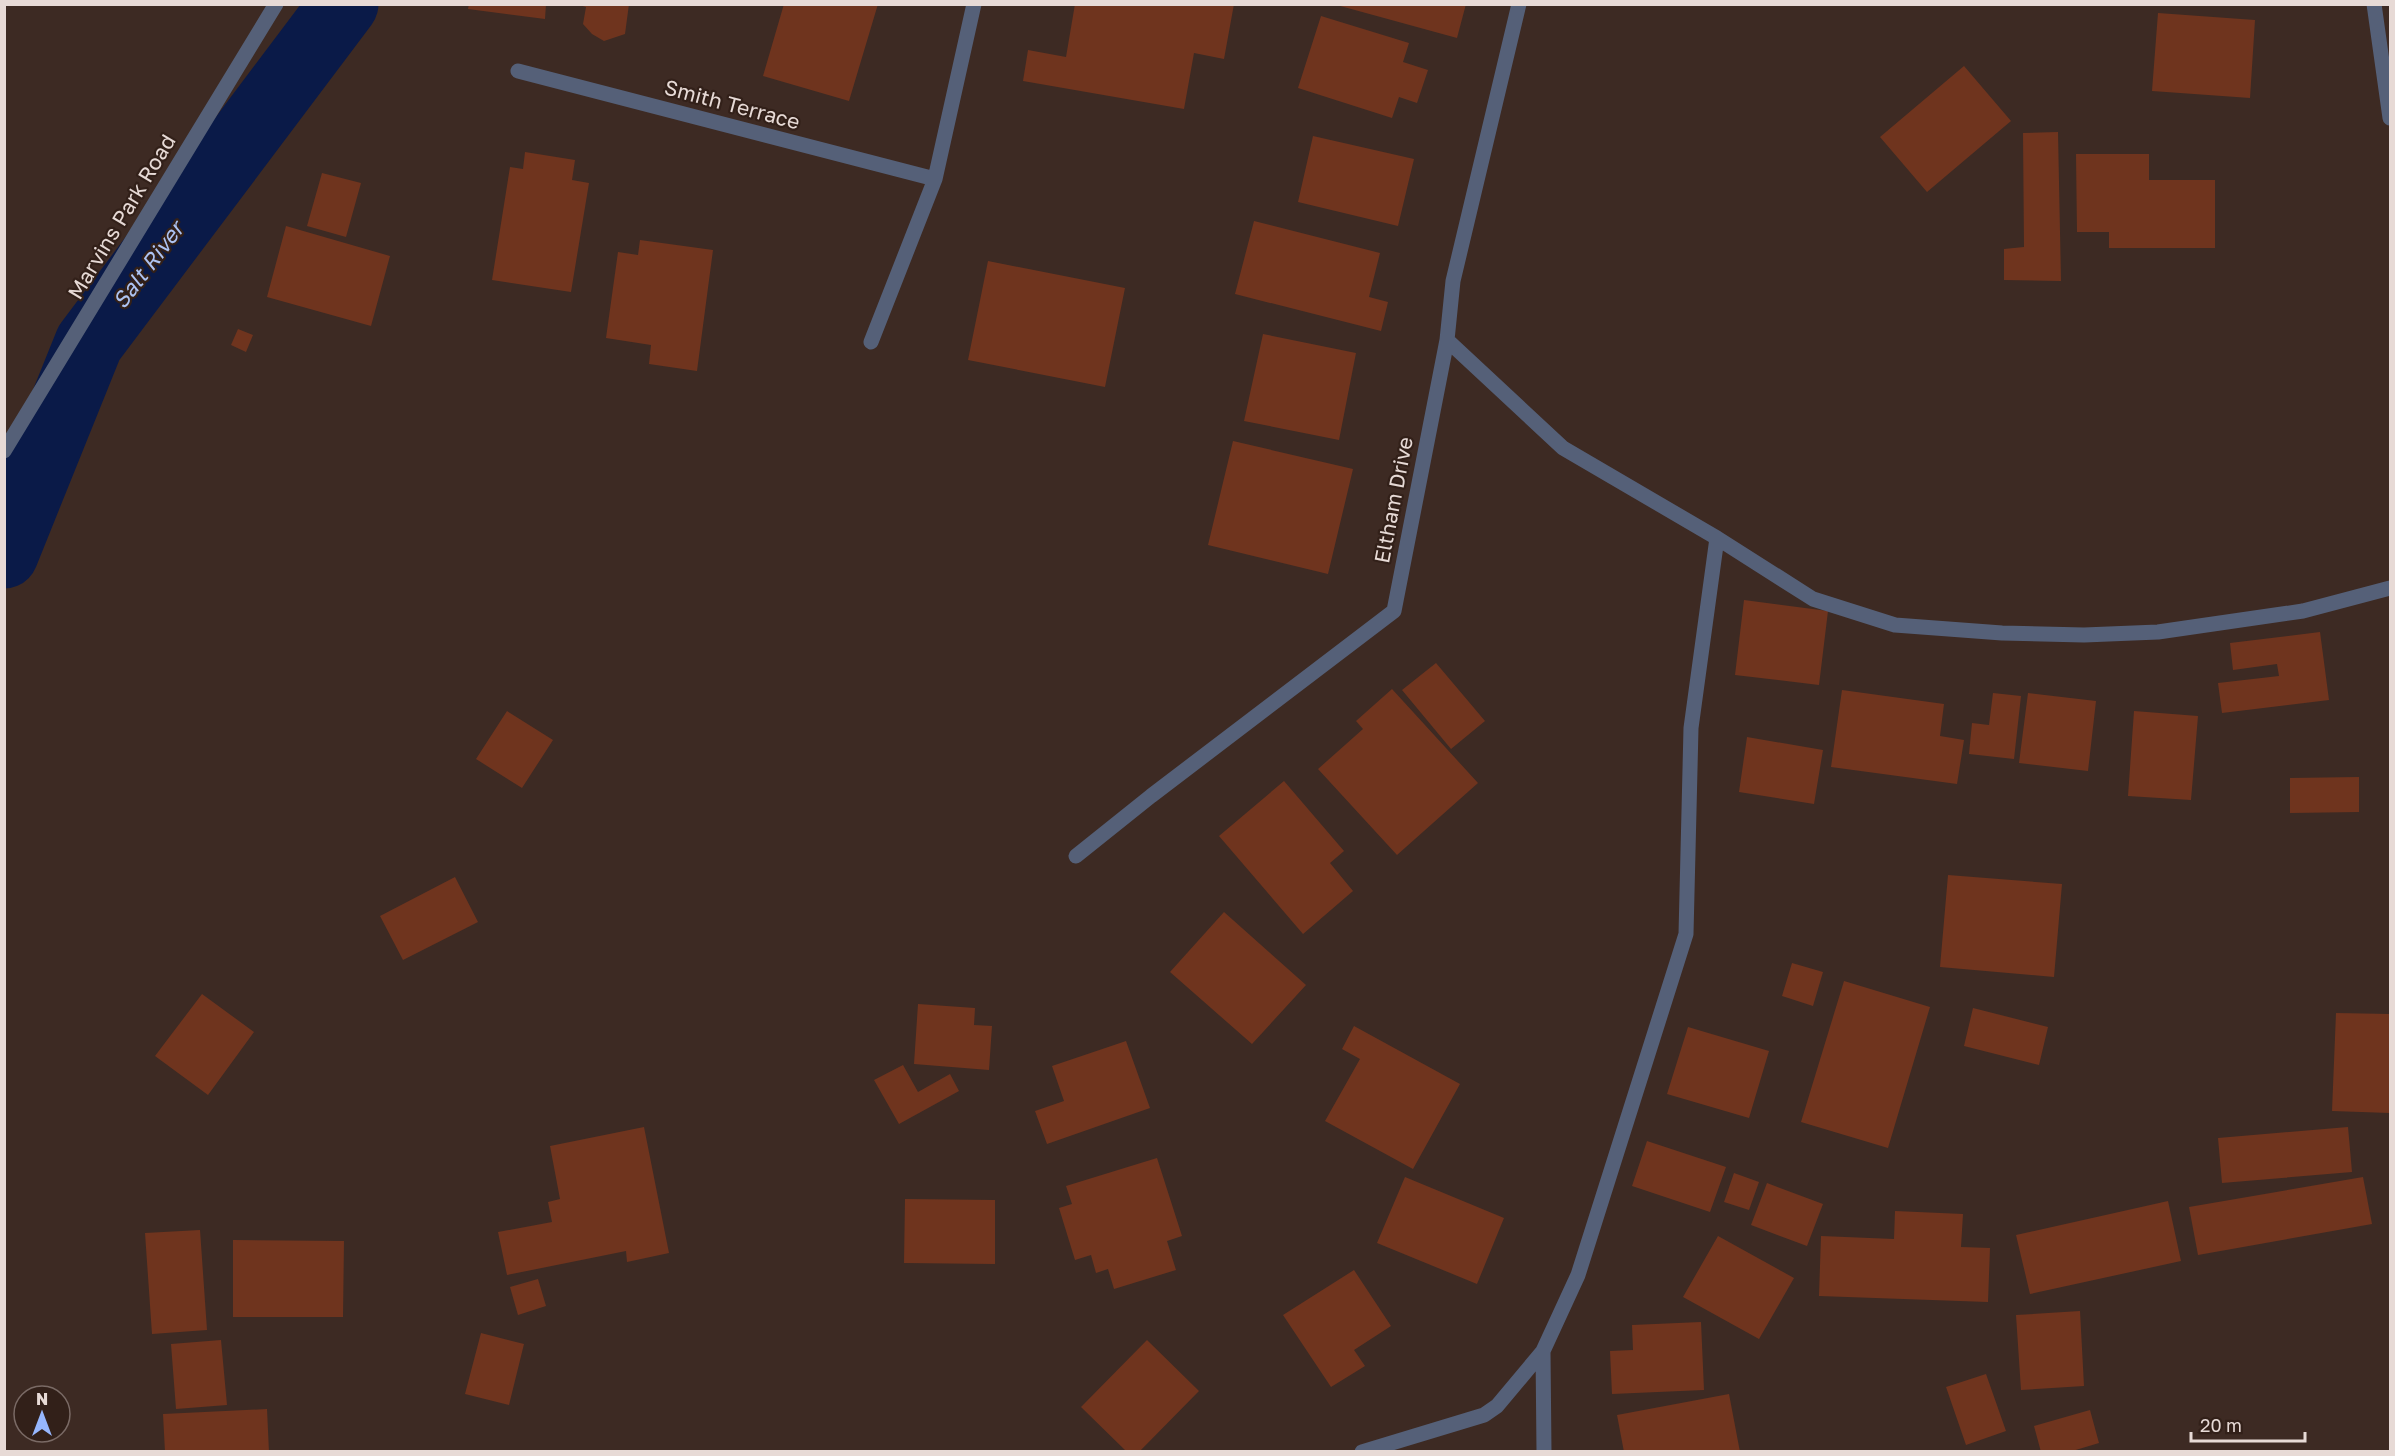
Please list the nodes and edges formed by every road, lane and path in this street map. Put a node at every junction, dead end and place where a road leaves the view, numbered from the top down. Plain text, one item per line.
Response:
1 (276, 4) edge
2 (974, 4) edge
3 (1519, 4) edge
4 (2374, 4) edge
5 (518, 71) dead end
6 (2391, 118) edge
7 (935, 180) junction
8 (1447, 340) junction
9 (871, 342) dead end
10 (4, 451) edge
11 (1717, 538) junction
12 (2391, 588) edge
13 (1076, 856) dead end
14 (1543, 1351) junction
15 (1362, 1452) edge
16 (1544, 1452) edge

1 - 10 street, Marvins Park Road
2 - 7 street
3 - 8 street, Eltham Drive
4 - 6 street
5 - 7 street, Smith Terrace
7 - 9 street
8 - 11 street
8 - 13 street, Eltham Drive
11 - 12 street
11 - 14 street
14 - 15 street
14 - 16 street

